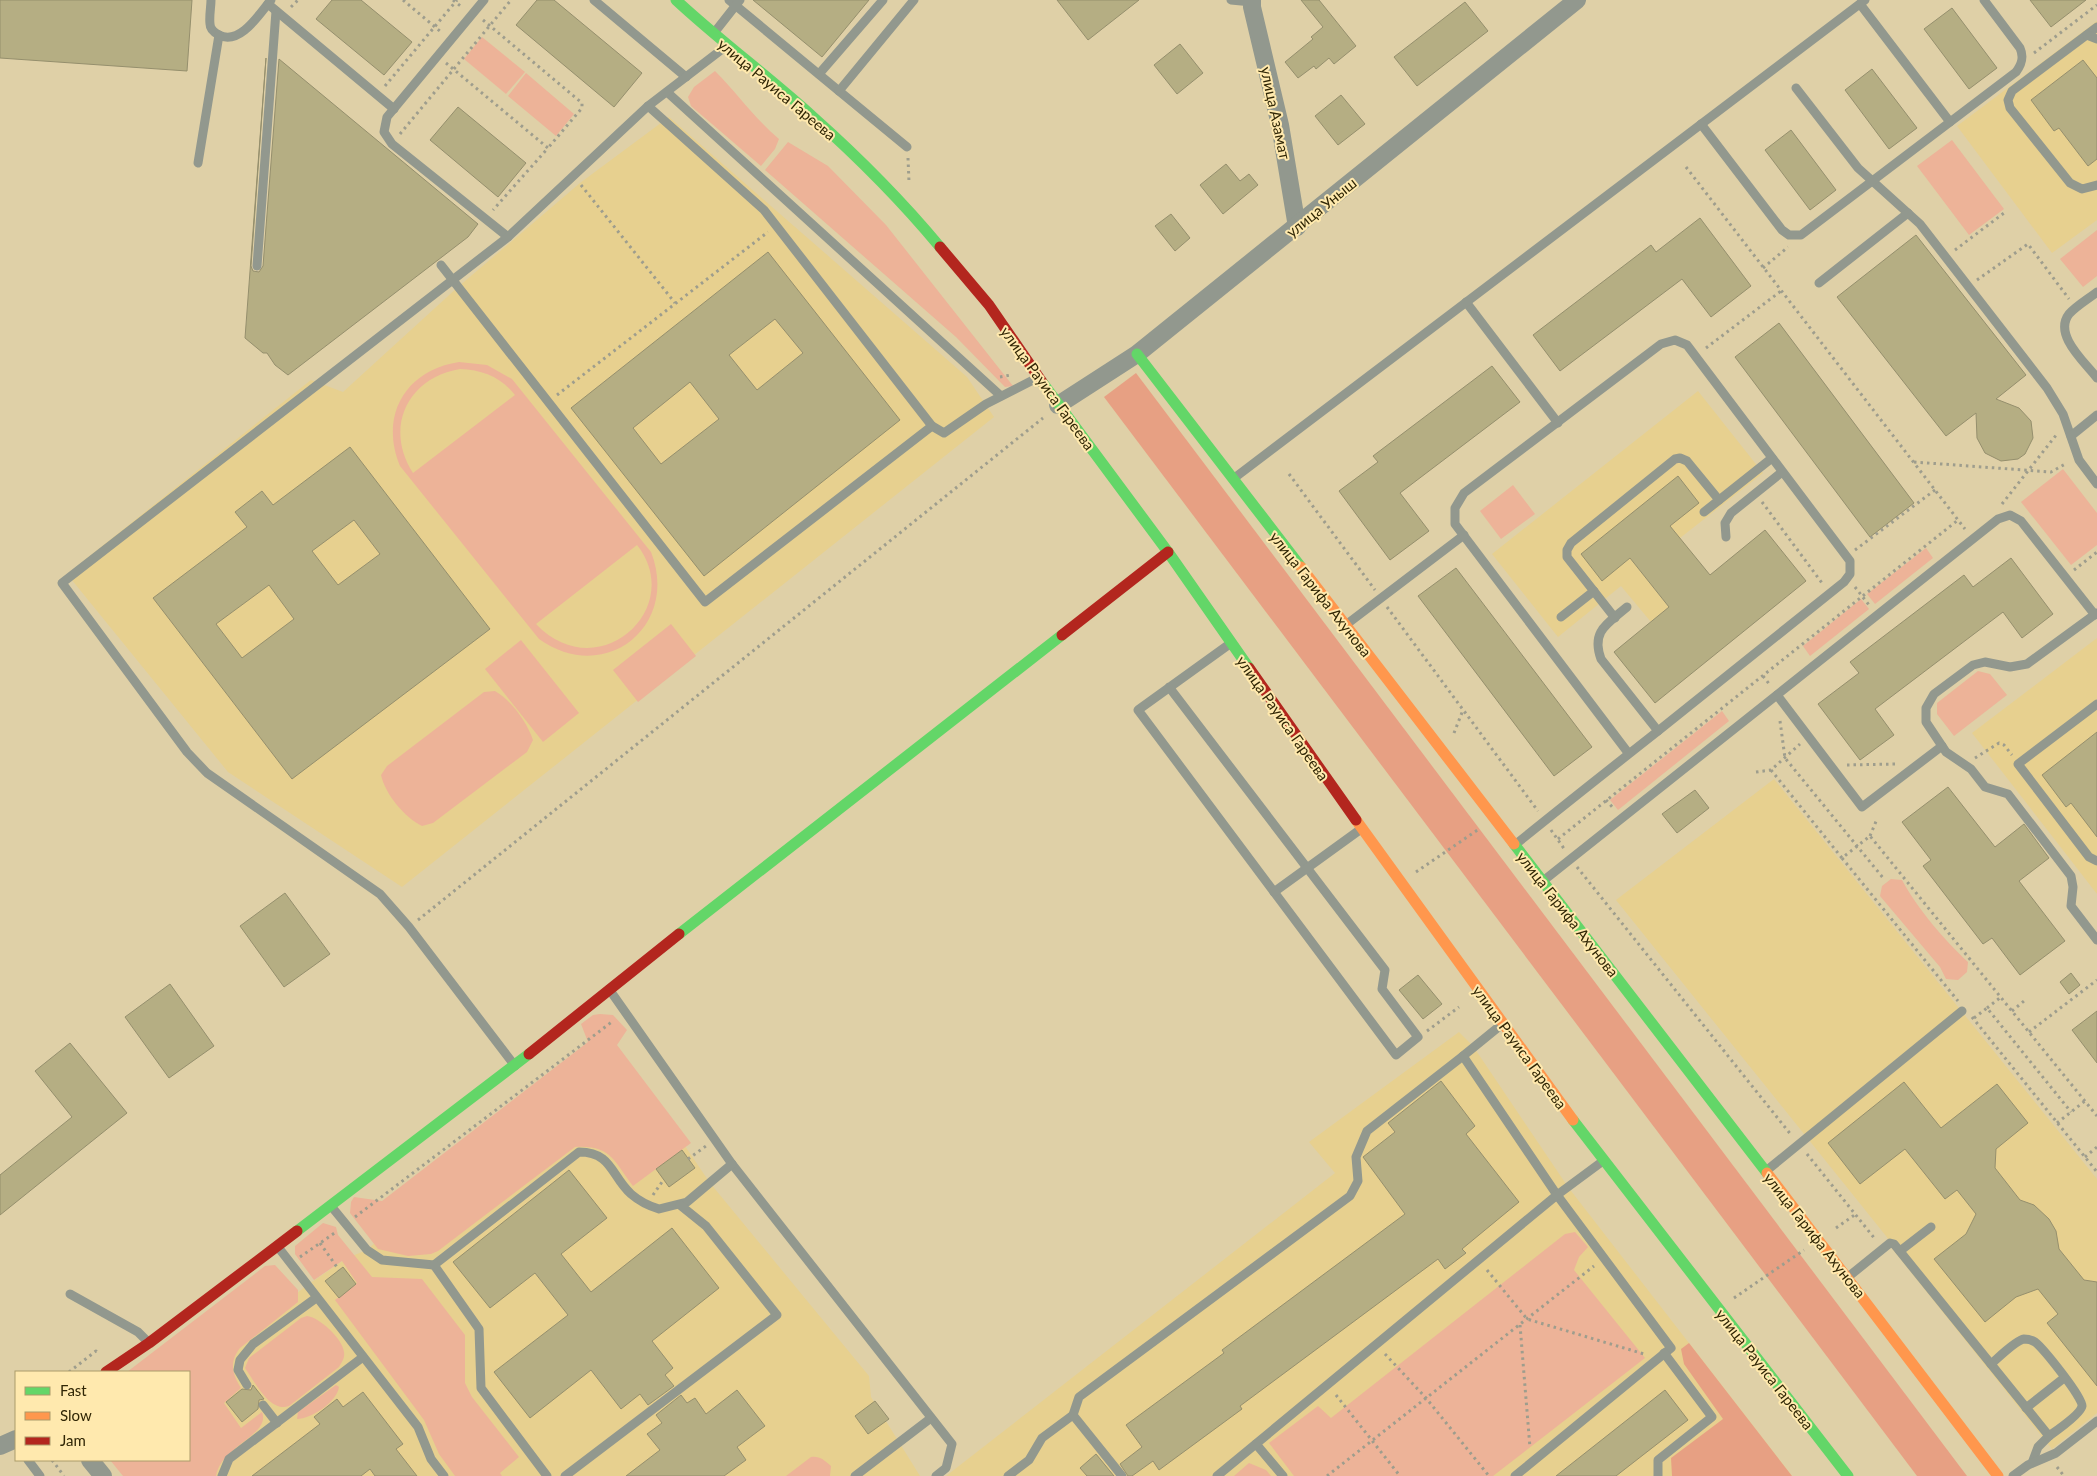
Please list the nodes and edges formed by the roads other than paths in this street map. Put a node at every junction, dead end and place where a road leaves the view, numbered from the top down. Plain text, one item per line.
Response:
1 (211, 0) edge
2 (484, 0) edge
3 (594, 0) edge
4 (676, 0) edge
5 (883, 0) edge
6 (914, 0) edge
7 (1231, 0) edge
8 (1577, 0) edge
9 (1984, 0) edge
10 (1252, 1) edge
11 (270, 2) edge
12 (735, 2) edge
13 (1862, 2) edge
14 (276, 11) junction
15 (2097, 27) edge
16 (712, 34) junction
17 (219, 35) junction
18 (2087, 35) junction
19 (2097, 39) edge
20 (726, 46) junction
21 (819, 74) junction
22 (686, 77) junction
23 (1796, 88) dead end
24 (839, 91) junction
25 (667, 92) junction
26 (648, 106) junction
27 (394, 109) junction
28 (1950, 122) junction
29 (1701, 124) junction
30 (907, 147) dead end
31 (198, 163) dead end
32 (1873, 181) junction
33 (2097, 186) edge
34 (1908, 213) junction
35 (1296, 227) junction
36 (508, 237) junction
37 (441, 265) dead end
38 (257, 266) dead end
39 (453, 280) junction
40 (1819, 283) dead end
41 (2097, 292) edge
42 (1466, 302) junction
43 (1137, 354) junction
44 (1040, 377) junction
45 (2097, 378) edge
46 (1001, 396) junction
47 (1058, 405) junction
48 (2097, 416) edge
49 (1558, 422) junction
50 (932, 426) junction
51 (2071, 436) junction
52 (1772, 458) junction
53 (1782, 472) junction
54 (1233, 479) junction
55 (2097, 484) edge
56 (1718, 500) junction
57 (1704, 512) dead end
58 (1464, 535) junction
59 (1726, 537) dead end
60 (1168, 552) junction
61 (1594, 591) junction
62 (1627, 607) dead end
63 (2096, 614) edge
64 (1561, 617) dead end
65 (1615, 618) junction
66 (1345, 625) junction
67 (1231, 642) junction
68 (1169, 687) junction
69 (1777, 695) junction
70 (2097, 704) edge
71 (1658, 731) junction
72 (1942, 746) junction
73 (1629, 754) junction
74 (1361, 828) junction
75 (1515, 845) junction
76 (2097, 862) edge
77 (1306, 868) junction
78 (1543, 881) junction
79 (1274, 892) junction
80 (2097, 940) edge
81 (609, 989) junction
82 (1962, 1011) dead end
83 (1503, 1024) junction
84 (1463, 1056) junction
85 (515, 1066) junction
86 (1603, 1161) junction
87 (732, 1164) junction
88 (1766, 1171) junction
89 (1557, 1195) junction
90 (680, 1205) junction
91 (331, 1206) junction
92 (1931, 1226) dead end
93 (278, 1246) junction
94 (1900, 1251) junction
95 (434, 1265) junction
96 (1848, 1277) junction
97 (70, 1294) dead end
98 (316, 1298) junction
99 (149, 1344) junction
100 (1661, 1355) junction
101 (363, 1357) junction
102 (1991, 1364) junction
103 (108, 1371) edge
104 (2064, 1378) junction
105 (247, 1385) dead end
106 (263, 1405) dead end
107 (2026, 1408) junction
108 (1073, 1415) junction
109 (932, 1418) junction
110 (2097, 1421) edge
111 (277, 1422) junction
112 (2049, 1436) junction
113 (1256, 1444) junction
114 (29, 1461) edge
115 (91, 1461) edge
116 (2032, 1463) junction
117 (40, 1476) edge
118 (103, 1476) edge
119 (222, 1476) edge
120 (444, 1476) edge
121 (547, 1476) edge
122 (565, 1476) edge
123 (855, 1476) edge
124 (936, 1476) edge
125 (1008, 1476) edge
126 (1122, 1476) edge
127 (1217, 1476) edge
128 (1283, 1476) edge
129 (1515, 1476) edge
130 (1658, 1476) edge
131 (1848, 1476) edge
132 (1998, 1476) edge
133 (2013, 1476) edge

1 - 17 lane
2 - 27 lane
3 - 22 lane
4 - 16 street, улица Рауиса Гареева
5 - 21 lane
6 - 24 lane
7 - 10 lane
8 - 35 street, улица Уныш
9 - 28 lane
10 - 35 street, улица Азамат
11 - 14 lane
11 - 17 lane
12 - 16 lane
12 - 21 lane
13 - 28 lane
13 - 29 lane
14 - 27 lane
14 - 38 lane
15 - 18 lane
16 - 20 street, улица Рауиса Гареева
17 - 31 lane
18 - 19 lane
18 - 33 lane
20 - 22 lane
20 - 44 street, улица Рауиса Гареева
21 - 24 lane
22 - 25 lane
23 - 32 lane
24 - 30 lane
25 - 26 lane
25 - 46 lane
26 - 36 lane
26 - 50 lane
27 - 36 lane
28 - 32 lane
29 - 32 lane
29 - 42 lane
32 - 34 lane
34 - 40 lane
34 - 51 lane
35 - 43 street, улица Уныш
36 - 39 lane
37 - 39 lane
39 - 50 lane
39 - 85 lane
41 - 45 lane
42 - 49 lane
42 - 54 lane
43 - 47 street, улица Уныш
43 - 54 street, улица Гарифа Ахунова
44 - 46 lane
44 - 47 street, улица Рауиса Гареева
46 - 50 lane
47 - 60 street, улица Рауиса Гареева
48 - 51 lane
49 - 52 lane
49 - 58 lane
51 - 55 lane
52 - 53 lane
52 - 56 lane
53 - 59 lane
53 - 71 lane
54 - 66 street, улица Гарифа Ахунова
56 - 57 lane
56 - 61 lane
58 - 66 lane
58 - 73 lane
60 - 67 street, улица Рауиса Гареева
60 - 81 street
61 - 64 lane
61 - 65 lane
62 - 65 lane
63 - 69 lane
63 - 72 lane
65 - 71 lane
66 - 75 street, улица Гарифа Ахунова
67 - 68 lane
67 - 74 street, улица Рауиса Гареева
68 - 77 lane
68 - 79 lane
69 - 72 lane
69 - 78 lane
70 - 76 lane
71 - 73 lane
72 - 80 lane
73 - 75 lane
74 - 77 lane
74 - 83 street, улица Рауиса Гареева
75 - 78 street, улица Гарифа Ахунова
77 - 79 lane
77 - 79 lane
78 - 88 street, улица Гарифа Ахунова
81 - 85 street
81 - 87 lane
82 - 88 lane
83 - 84 lane
83 - 86 street, улица Рауиса Гареева
84 - 89 lane
84 - 108 lane
85 - 91 street
86 - 89 lane
86 - 131 street, улица Рауиса Гареева
87 - 90 lane
87 - 109 lane
88 - 96 street, улица Гарифа Ахунова
89 - 100 lane
89 - 113 lane
90 - 95 lane
90 - 122 lane
91 - 93 street
91 - 95 lane
92 - 94 lane
93 - 98 lane
93 - 99 street
94 - 96 lane
94 - 102 lane
95 - 121 lane
96 - 132 street, улица Гарифа Ахунова
97 - 99 lane
98 - 101 lane
98 - 105 lane
99 - 103 street
100 - 129 lane
100 - 130 lane
101 - 111 lane
101 - 120 lane
102 - 104 lane
102 - 107 lane
104 - 107 lane
104 - 112 lane
106 - 111 lane
107 - 112 lane
108 - 125 lane
108 - 126 lane
109 - 123 lane
109 - 124 lane
110 - 116 lane
111 - 119 lane
112 - 116 lane
113 - 127 lane
113 - 128 lane
114 - 117 lane
115 - 118 street
116 - 133 lane

